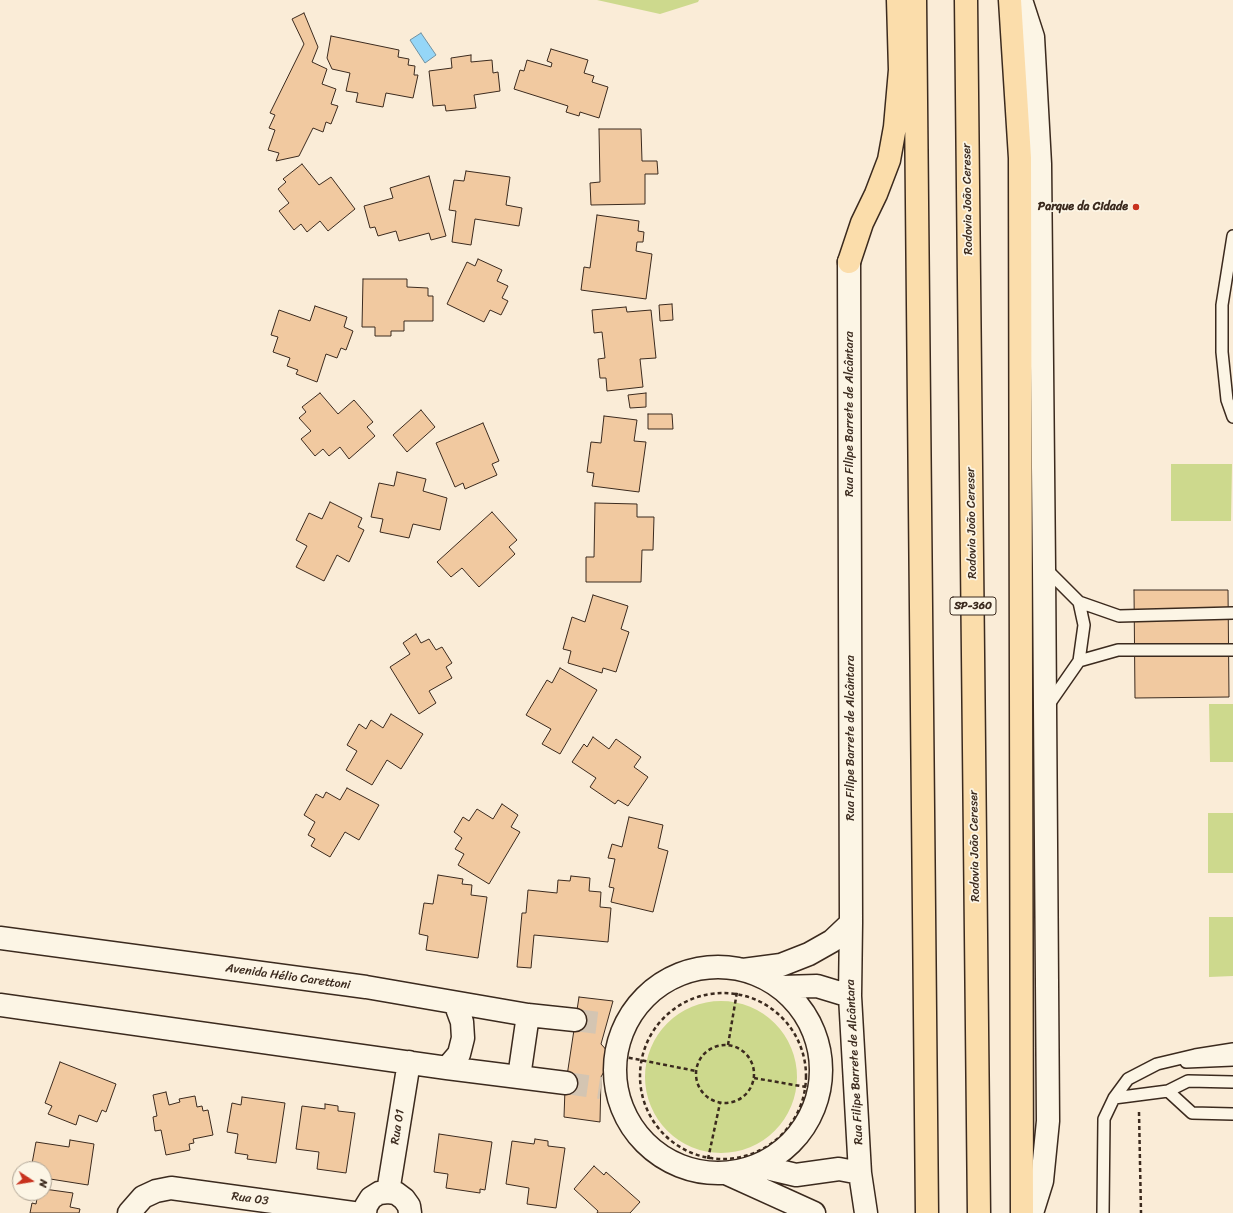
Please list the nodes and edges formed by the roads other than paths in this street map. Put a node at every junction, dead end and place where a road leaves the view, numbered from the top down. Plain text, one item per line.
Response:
1 (898, 0) edge
2 (915, 0) edge
3 (966, 0) edge
4 (1010, 0) edge
5 (1021, 0) edge
6 (1233, 236) edge
7 (849, 262) joint
8 (1233, 417) edge
9 (1044, 568) junction
10 (1079, 602) junction
11 (1233, 613) edge
12 (1233, 650) edge
13 (1079, 662) junction
14 (1045, 711) junction
15 (851, 923) junction
16 (0, 938) edge
17 (742, 970) junction
18 (782, 987) junction
19 (850, 996) junction
20 (455, 1003) junction
21 (0, 1005) edge
22 (528, 1015) junction
23 (575, 1020) tunnel mouth
24 (1233, 1050) edge
25 (1233, 1060) edge
26 (409, 1062) junction
27 (1157, 1064) junction
28 (447, 1068) junction
29 (519, 1077) junction
30 (1233, 1082) edge
31 (566, 1083) tunnel mouth
32 (1168, 1091) junction
33 (1114, 1098) junction
34 (1233, 1114) edge
35 (758, 1166) junction
36 (860, 1173) junction
37 (728, 1174) junction
38 (388, 1192) junction
39 (130, 1213) edge
40 (353, 1213) edge
41 (365, 1213) edge
42 (410, 1213) edge
43 (814, 1213) edge
44 (866, 1213) edge
45 (927, 1213) edge
46 (979, 1213) edge
47 (1022, 1213) edge
48 (1032, 1213) edge
49 (1103, 1213) edge

1 - 7 highway
2 - 45 highway
3 - 46 highway, Rodovia João Cereser / SP-360
4 - 47 highway
5 - 9 street
6 - 8 lane
7 - 15 street, Rua Filipe Barrete de Alcântara
9 - 10 lane
9 - 14 street
10 - 11 lane
10 - 13 lane
12 - 13 lane
13 - 14 lane
14 - 48 street
15 - 17 street
15 - 19 street, Rua Filipe Barrete de Alcântara
16 - 20 street, Avenida Hélio Carettoni
17 - 18 street
17 - 37 street
18 - 19 street
18 - 35 street
19 - 36 street, Rua Filipe Barrete de Alcântara
20 - 22 street, Avenida Hélio Carettoni
20 - 28 street
21 - 26 street
22 - 23 street, Avenida Hélio Carettoni
22 - 29 street
24 - 27 lane
25 - 27 lane
26 - 28 street
26 - 38 street, Rua 01
27 - 33 lane
28 - 29 street
29 - 31 street
30 - 32 lane
32 - 33 lane
32 - 34 lane
33 - 49 lane
35 - 36 street
35 - 37 street
36 - 44 street, Rua Filipe Barrete de Alcântara
37 - 43 street
38 - 41 street
38 - 42 street
39 - 40 street, Rua 03

